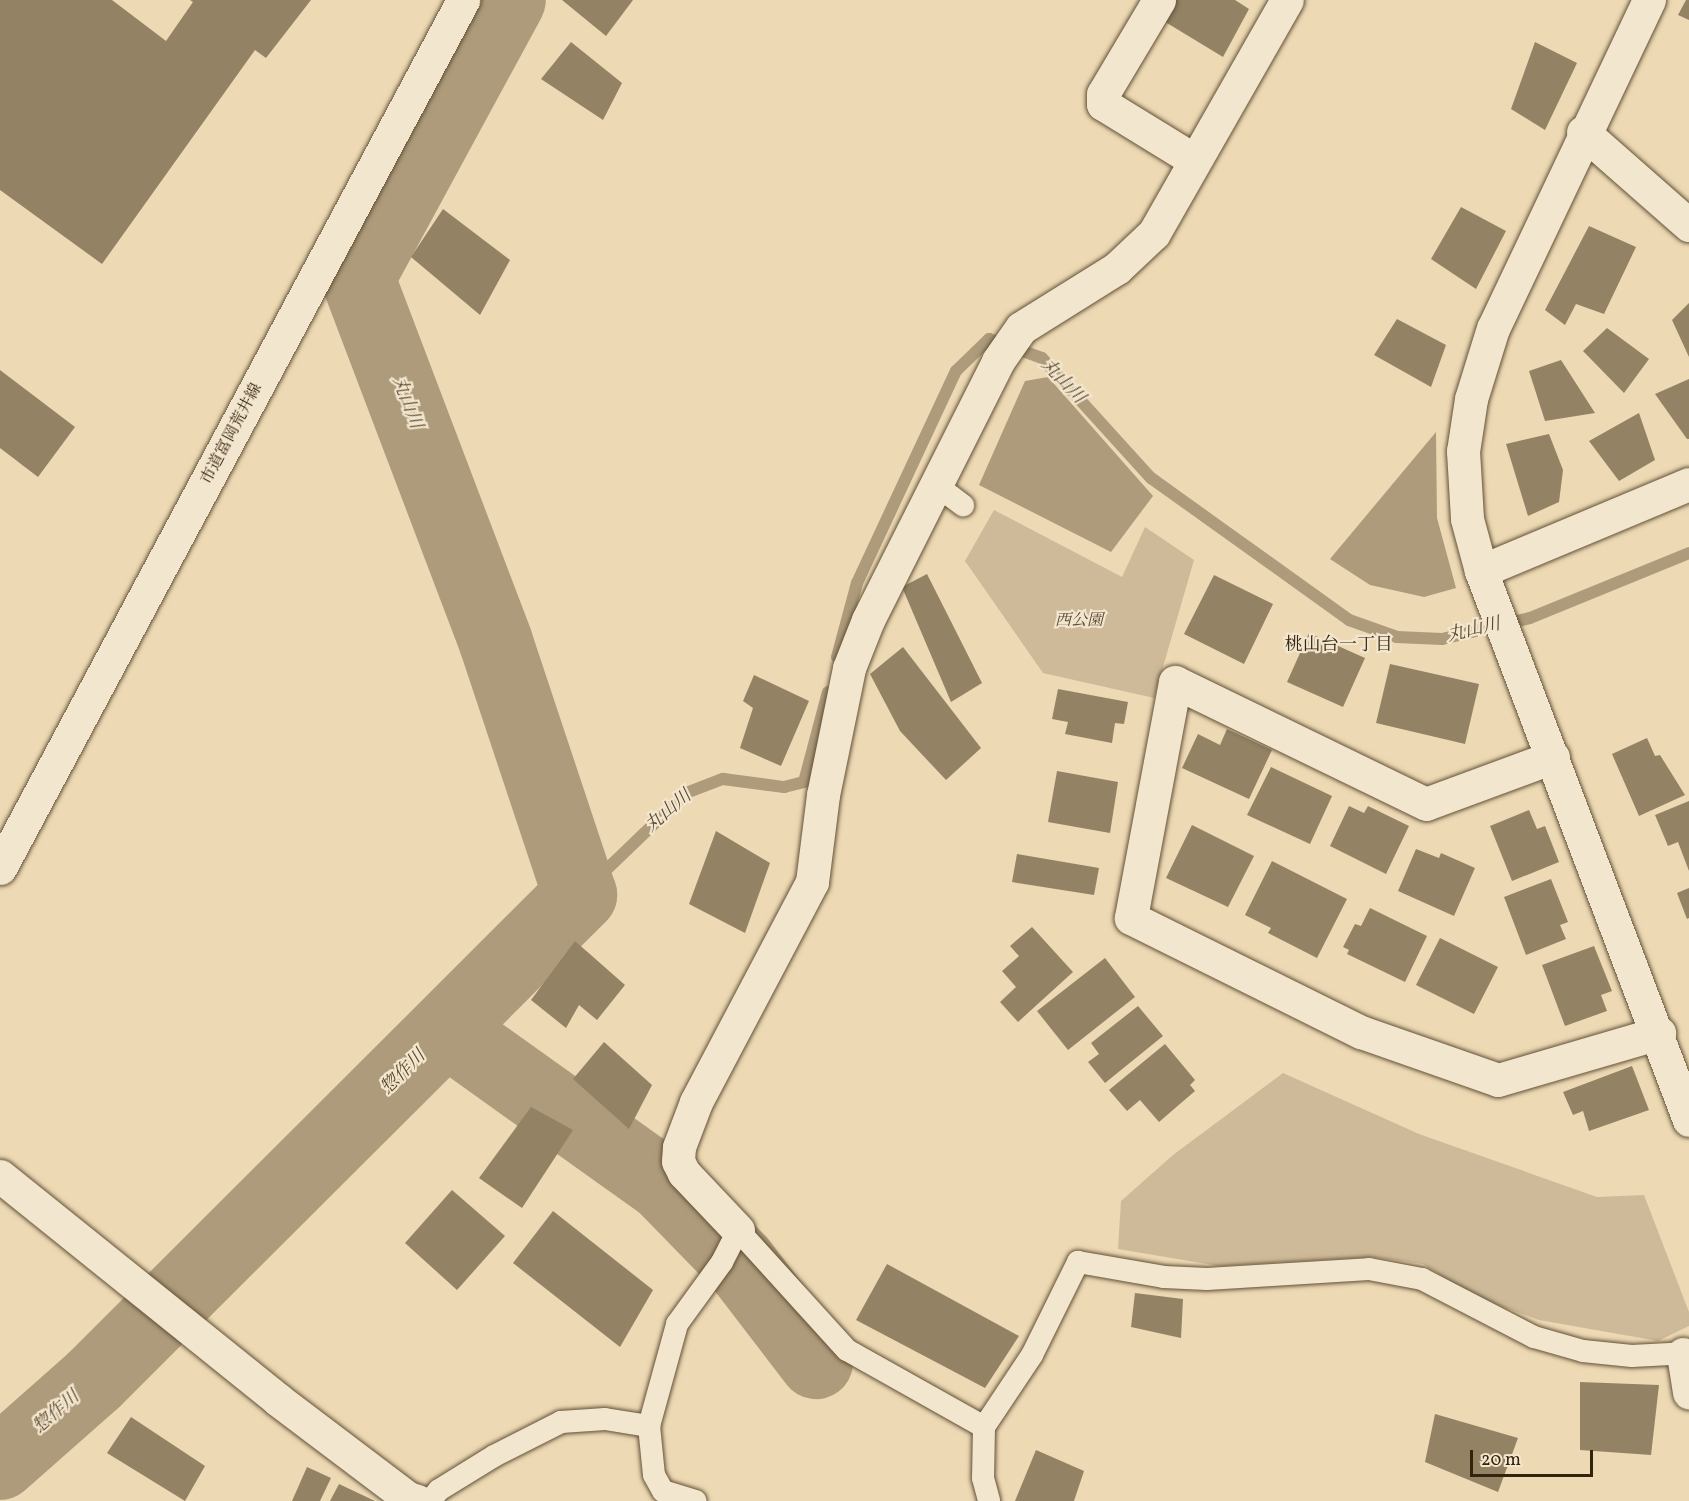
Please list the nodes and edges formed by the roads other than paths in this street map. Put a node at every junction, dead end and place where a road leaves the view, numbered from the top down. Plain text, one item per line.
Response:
1 (463, 0) edge
2 (1159, 0) edge
3 (1649, 0) edge
4 (1280, 2) edge
5 (1583, 132) junction
6 (1194, 160) junction
7 (1689, 225) edge
8 (1689, 484) edge
9 (936, 485) junction
10 (963, 505) dead end
11 (1481, 571) junction
12 (1553, 757) junction
13 (0, 868) edge
14 (1659, 1033) junction
15 (1689, 1120) edge
16 (0, 1176) edge
17 (738, 1230) junction
18 (1686, 1354) edge
19 (1689, 1393) edge
20 (649, 1426) junction
21 (984, 1428) junction
22 (418, 1501) edge
23 (430, 1501) edge
24 (696, 1501) edge
25 (989, 1501) edge

1 - 13 street, 市道富岡荒井線
2 - 6 street
3 - 5 street
4 - 6 street
5 - 7 street
5 - 11 street
6 - 9 street
8 - 11 street
9 - 10 lane
9 - 17 street
11 - 12 street
12 - 14 street
12 - 14 street
14 - 15 street
16 - 22 street
17 - 20 lane
17 - 21 lane
18 - 19 street
18 - 21 lane
20 - 23 lane
20 - 24 lane
21 - 25 lane

